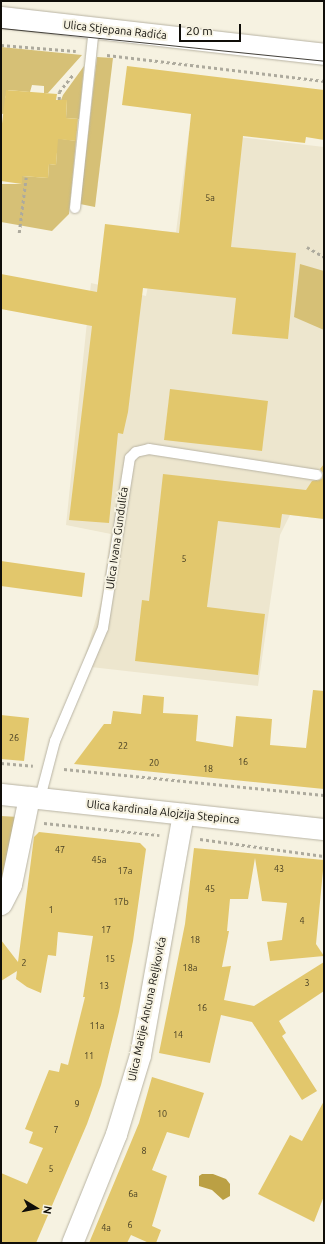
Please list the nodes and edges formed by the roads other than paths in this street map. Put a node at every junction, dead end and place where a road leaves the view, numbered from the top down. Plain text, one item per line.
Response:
1 (1, 17) edge
2 (94, 28) junction
3 (324, 54) edge
4 (75, 208) dead end
5 (316, 475) dead end
6 (1, 794) edge
7 (35, 798) junction
8 (183, 814) junction
9 (324, 830) edge
10 (1, 904) edge
11 (72, 1243) edge

1 - 2 street, Ulica Stjepana Radića
2 - 3 street, Ulica Stjepana Radića
2 - 4 lane
5 - 7 lane, Ulica Ivana Gundulića
6 - 7 street, Ulica kardinala Alojzija Stepinca
7 - 8 street, Ulica kardinala Alojzija Stepinca
7 - 10 street
8 - 9 street, Ulica kardinala Alojzija Stepinca
8 - 11 street, Ulica Matije Antuna Reljkovića

